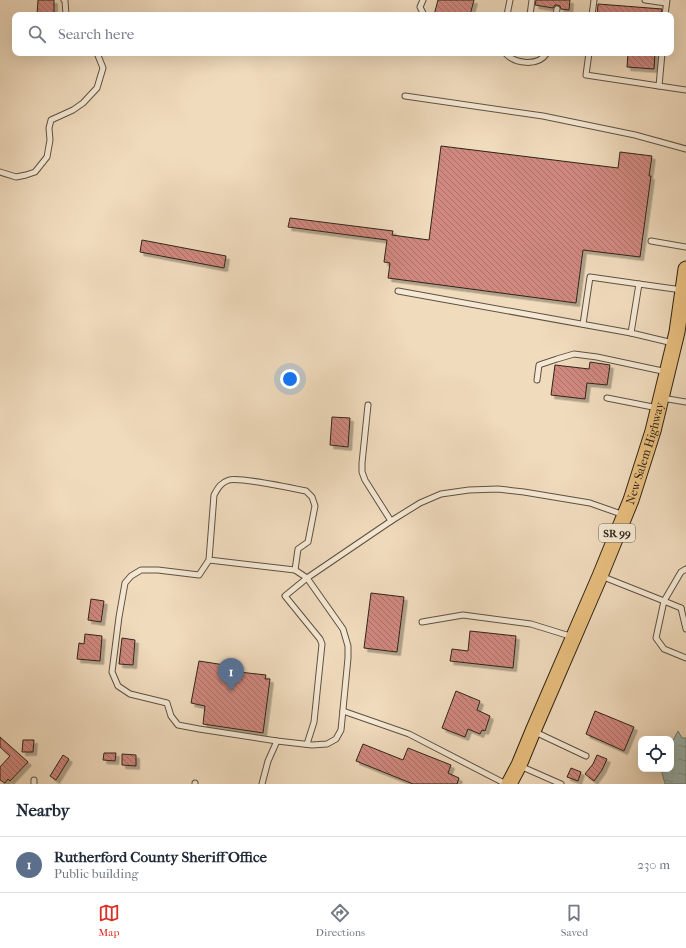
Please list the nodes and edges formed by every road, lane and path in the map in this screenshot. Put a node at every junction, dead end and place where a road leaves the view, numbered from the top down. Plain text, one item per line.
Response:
1 (64, 0) edge
2 (423, 0) edge
3 (510, 0) edge
4 (532, 0) edge
5 (594, 0) edge
6 (645, 0) edge
7 (666, 2) edge
8 (557, 9) dead end
9 (66, 12) edge
10 (422, 12) edge
11 (508, 12) edge
12 (530, 12) edge
13 (556, 12) edge
14 (592, 12) edge
15 (665, 12) edge
16 (98, 56) edge
17 (508, 56) edge
18 (545, 56) edge
19 (589, 56) edge
20 (662, 56) edge
21 (659, 86) junction
22 (686, 90) edge
23 (405, 96) dead end
24 (686, 149) edge
25 (0, 172) edge
26 (651, 241) dead end
27 (686, 247) edge
28 (686, 269) edge
29 (639, 284) junction
30 (683, 290) junction
31 (398, 291) dead end
32 (583, 324) junction
33 (631, 333) junction
34 (677, 336) junction
35 (668, 372) junction
36 (537, 380) dead end
37 (607, 398) dead end
38 (686, 402) edge
39 (660, 403) junction
40 (368, 405) dead end
41 (625, 515) junction
42 (391, 522) junction
43 (208, 560) junction
44 (686, 569) edge
45 (295, 570) junction
46 (600, 576) junction
47 (307, 578) junction
48 (664, 601) junction
49 (683, 606) edge
50 (422, 622) dead end
51 (686, 629) edge
52 (574, 637) junction
53 (686, 658) edge
54 (343, 711) junction
55 (532, 731) junction
56 (277, 741) junction
57 (307, 744) junction
58 (586, 756) dead end
59 (519, 765) junction
60 (262, 784) edge
61 (508, 784) edge
62 (560, 784) edge

1 - 9 lane
2 - 10 lane
3 - 11 lane
4 - 12 lane
5 - 14 lane
6 - 7 lane
7 - 15 lane
8 - 13 lane
16 - 25 lane
17 - 18 lane
19 - 21 lane
20 - 21 lane
21 - 22 lane
23 - 24 lane
26 - 27 lane
28 - 30 main road, New Salem Highway / SR 99
29 - 30 lane
29 - 32 lane
29 - 33 lane
30 - 34 main road, New Salem Highway / SR 99
31 - 32 lane
32 - 33 lane
33 - 34 lane
34 - 35 main road, New Salem Highway / SR 99
35 - 36 lane
35 - 39 main road, New Salem Highway / SR 99
37 - 39 lane
38 - 39 lane
39 - 41 main road, New Salem Highway / SR 99
40 - 42 lane
41 - 42 lane
41 - 46 main road, New Salem Highway / SR 99
42 - 47 lane
43 - 45 lane
43 - 45 lane
43 - 56 lane
44 - 48 lane
45 - 47 lane
46 - 48 lane
46 - 52 main road, New Salem Highway / SR 99
47 - 54 lane
47 - 57 lane
48 - 49 lane
48 - 53 lane
49 - 51 lane
50 - 52 lane
52 - 55 main road, New Salem Highway / SR 99
54 - 57 lane
54 - 61 lane
55 - 58 lane
55 - 59 main road, New Salem Highway / SR 99
56 - 57 lane
56 - 60 lane
59 - 61 main road, New Salem Highway / SR 99
59 - 62 lane

